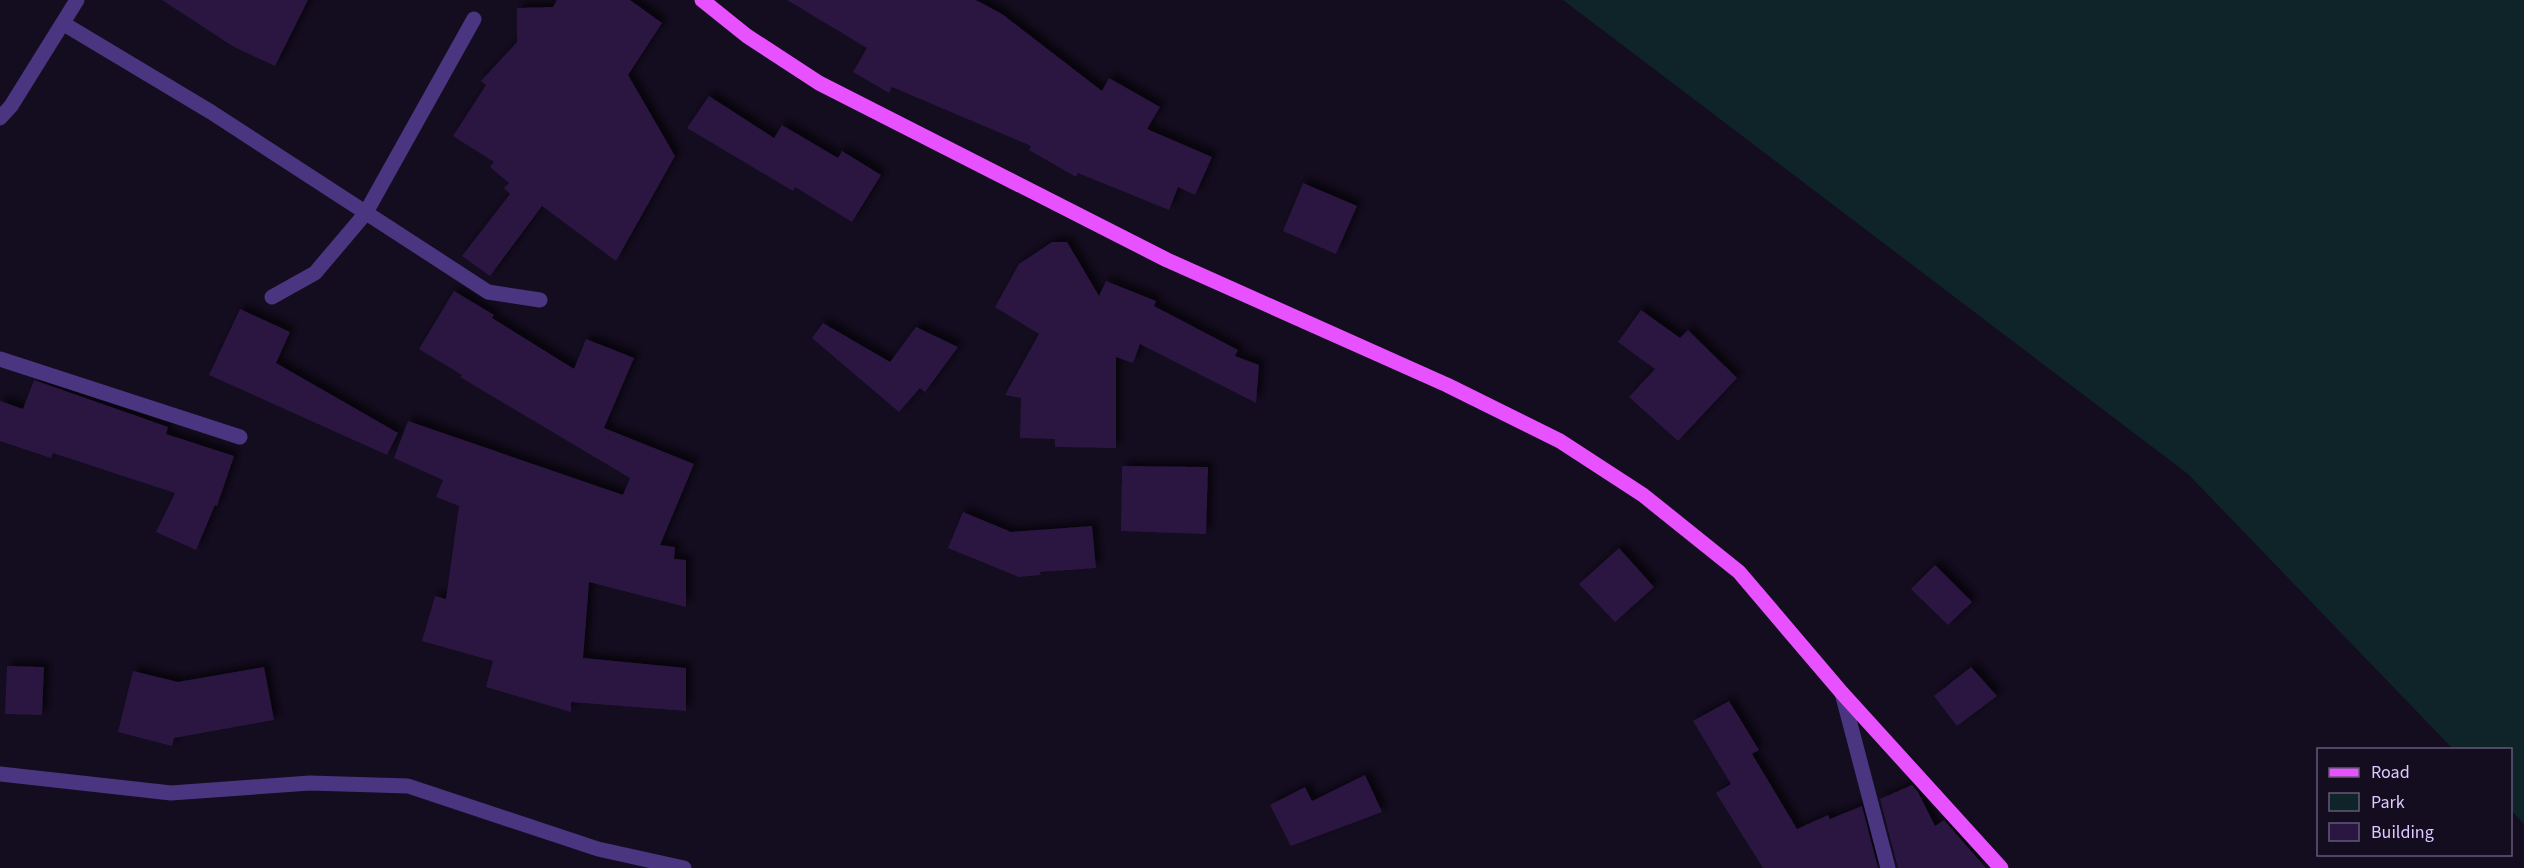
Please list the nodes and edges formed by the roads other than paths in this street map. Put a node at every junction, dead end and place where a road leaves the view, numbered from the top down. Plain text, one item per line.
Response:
1 (77, 0) edge
2 (702, 0) edge
3 (474, 19) dead end
4 (64, 24) junction
5 (0, 118) edge
6 (365, 214) junction
7 (272, 297) dead end
8 (540, 300) dead end
9 (0, 359) edge
10 (240, 437) dead end
11 (1842, 693) junction
12 (0, 774) edge
13 (684, 868) edge
14 (1888, 868) edge
15 (2001, 868) edge

1 - 4 street
2 - 11 main road
3 - 6 street
4 - 5 street
4 - 6 street
6 - 7 street
6 - 8 street
9 - 10 street
11 - 14 street
11 - 15 main road
12 - 13 street

